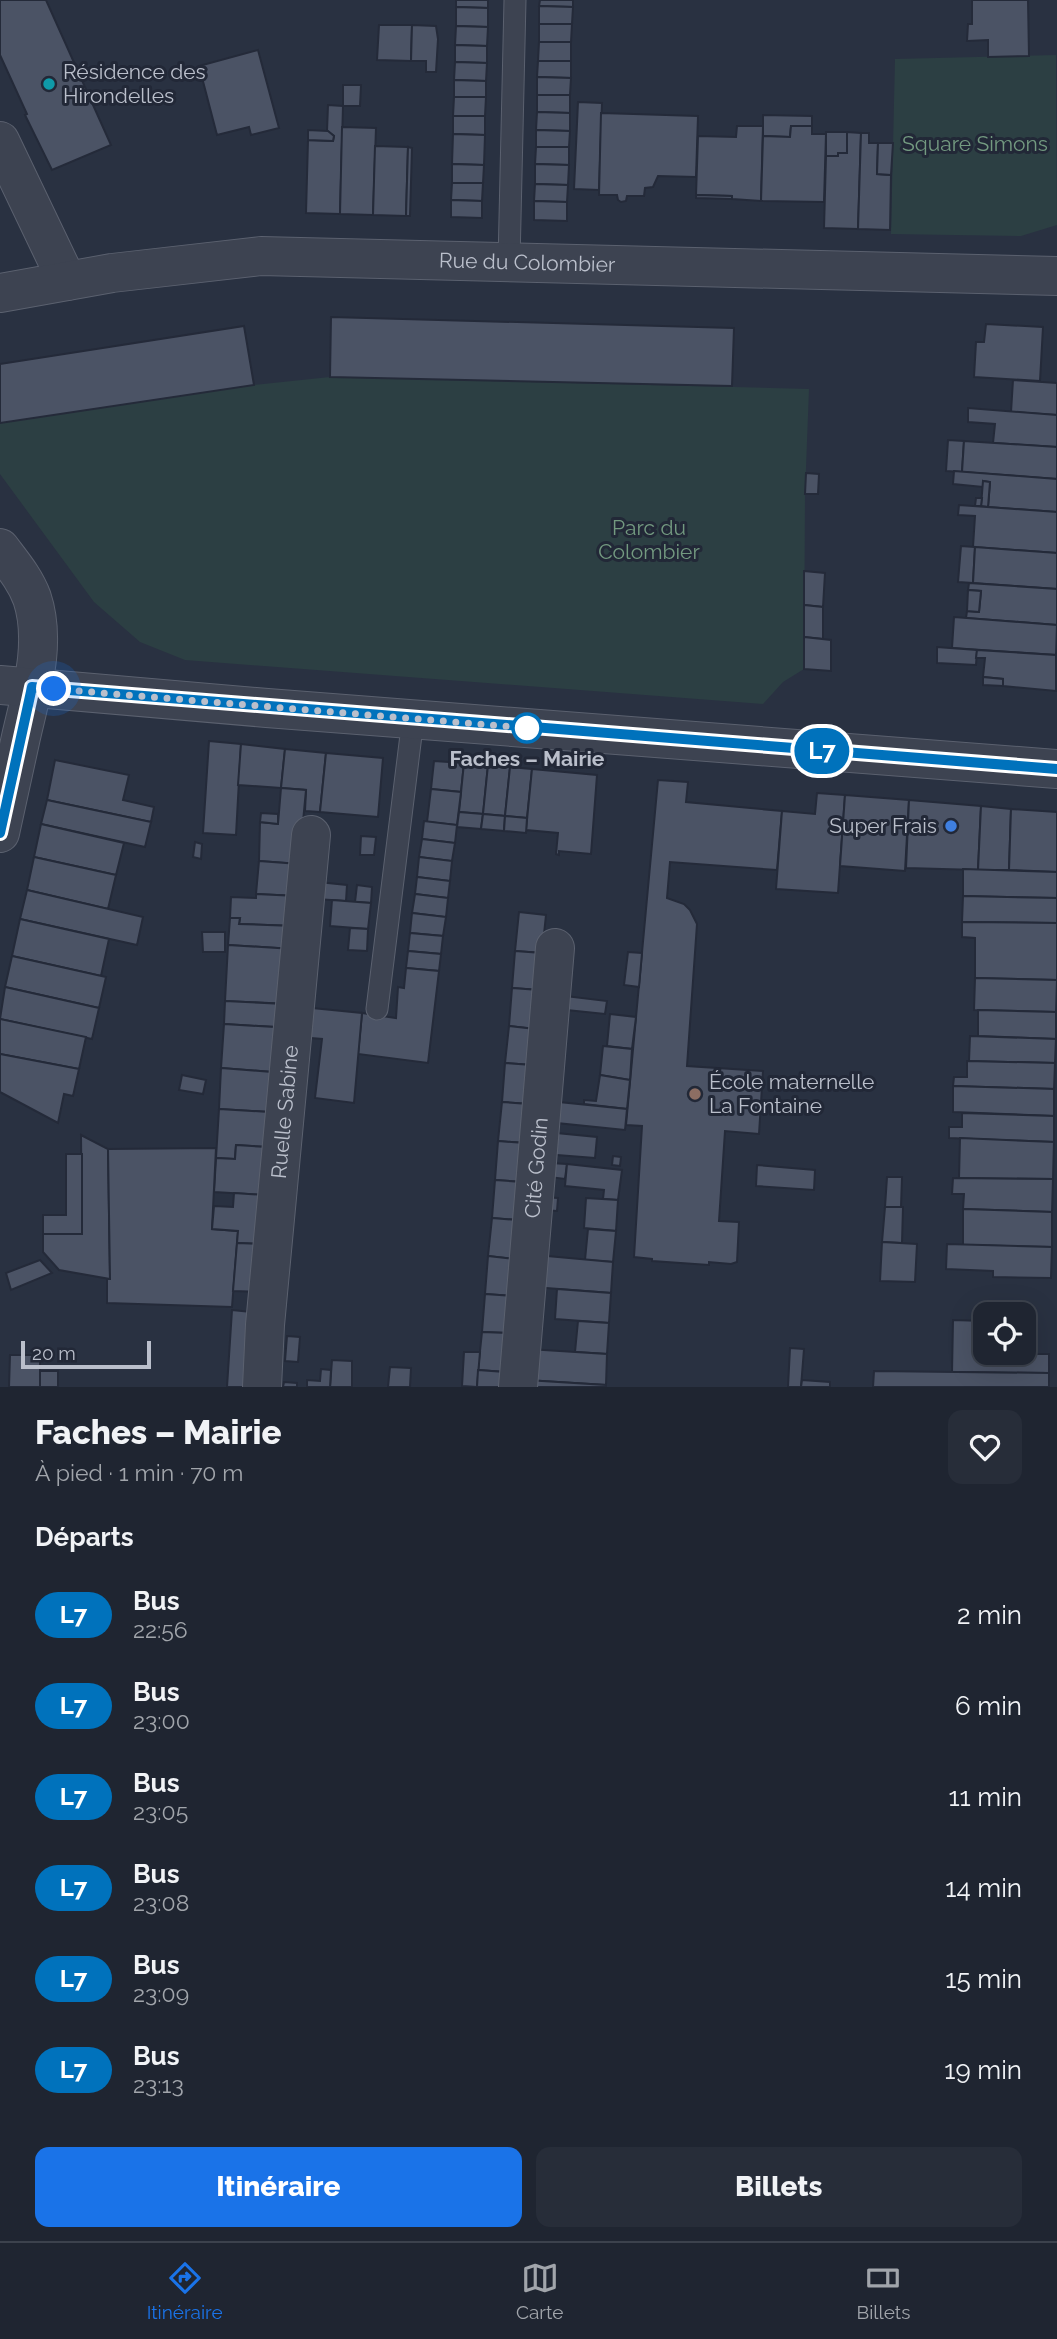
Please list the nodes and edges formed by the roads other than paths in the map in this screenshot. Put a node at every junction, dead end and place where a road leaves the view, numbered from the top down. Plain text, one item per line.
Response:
1 (515, 0) edge
2 (0, 141) edge
3 (509, 262) junction
4 (1057, 276) edge
5 (67, 281) junction
6 (0, 293) edge
7 (0, 548) edge
8 (16, 686) edge
9 (413, 719) junction
10 (1057, 769) edge
11 (0, 833) edge
12 (311, 835) dead end
13 (555, 948) dead end
14 (377, 1009) dead end
15 (262, 1387) edge
16 (517, 1387) edge

1 - 3 lane
2 - 5 street
3 - 4 street, Rue du Colombier
3 - 5 street, Rue du Colombier
5 - 6 street, Rue du Colombier
7 - 8 street
8 - 9 street
8 - 11 street
9 - 10 street
9 - 14 lane
12 - 15 street, Ruelle Sabine
13 - 16 street, Cité Godin

